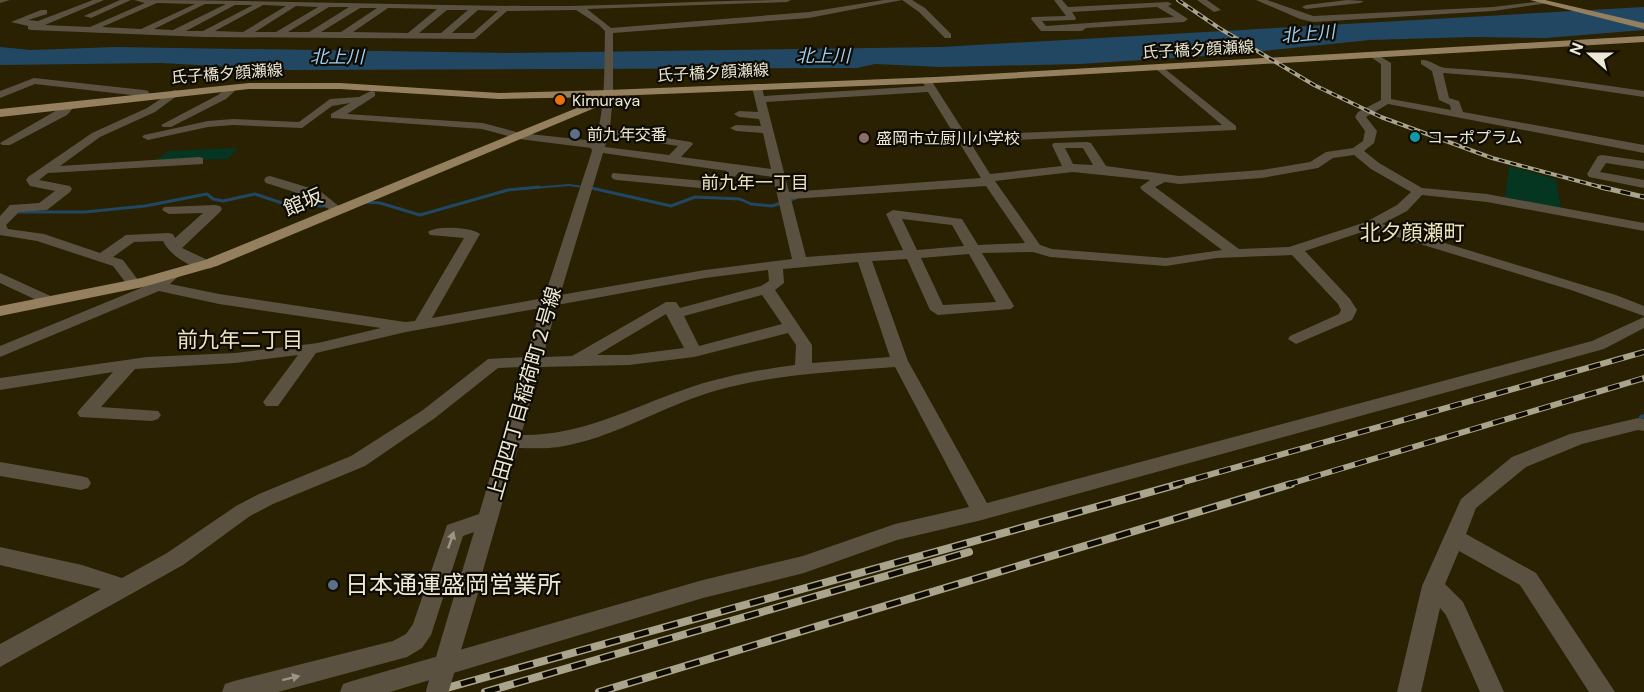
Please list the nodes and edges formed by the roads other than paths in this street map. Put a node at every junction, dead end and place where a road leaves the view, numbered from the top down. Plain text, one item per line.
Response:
1 (6, 0) edge
2 (76, 0) edge
3 (100, 0) edge
4 (127, 0) edge
5 (138, 0) edge
6 (270, 0) edge
7 (334, 0) edge
8 (367, 0) edge
9 (394, 0) edge
10 (569, 0) edge
11 (633, 0) edge
12 (726, 0) edge
13 (787, 0) edge
14 (898, 0) edge
15 (906, 0) edge
16 (1058, 0) edge
17 (1170, 0) edge
18 (1201, 0) edge
19 (1260, 0) edge
20 (1358, 0) edge
21 (0, 1) edge
22 (156, 1) edge
23 (180, 2) junction
24 (204, 2) junction
25 (680, 2) edge
26 (1540, 2) edge
27 (234, 3) junction
28 (716, 3) junction
29 (41, 4) dead end
30 (260, 4) junction
31 (1297, 4) dead end
32 (293, 5) junction
33 (326, 5) junction
34 (451, 5) edge
35 (1159, 5) junction
36 (358, 6) junction
37 (385, 6) junction
38 (642, 6) junction
39 (1306, 7) junction
40 (476, 8) junction
41 (506, 8) junction
42 (580, 9) junction
43 (1217, 9) dead end
44 (159, 11) dead end
45 (1069, 14) junction
46 (1401, 14) junction
47 (32, 16) junction
48 (1334, 18) junction
49 (137, 21) dead end
50 (41, 24) junction
51 (1081, 26) junction
52 (1644, 26) edge
53 (57, 28) junction
54 (89, 29) junction
55 (116, 30) junction
56 (142, 32) junction
57 (175, 33) junction
58 (204, 34) junction
59 (244, 34) junction
60 (278, 34) junction
61 (312, 35) junction
62 (343, 35) junction
63 (410, 36) junction
64 (443, 36) junction
65 (609, 36) junction
66 (948, 36) dead end
67 (1643, 40) edge
68 (1373, 56) junction
69 (1424, 62) dead end
70 (1160, 68) junction
71 (1437, 70) junction
72 (929, 84) junction
73 (234, 87) junction
74 (174, 93) junction
75 (608, 93) junction
76 (758, 93) junction
77 (1644, 94) edge
78 (0, 95) edge
79 (145, 96) junction
80 (1386, 101) junction
81 (71, 105) junction
82 (3, 114) edge
83 (739, 114) dead end
84 (1458, 115) junction
85 (764, 116) junction
86 (166, 126) dead end
87 (736, 128) dead end
88 (768, 130) junction
89 (604, 131) junction
90 (148, 136) dead end
91 (519, 136) junction
92 (962, 139) junction
93 (6, 143) dead end
94 (597, 147) junction
95 (1644, 149) edge
96 (1356, 151) junction
97 (672, 159) junction
98 (200, 161) dead end
99 (1644, 165) edge
100 (736, 168) junction
101 (1069, 168) junction
102 (45, 170) junction
103 (1101, 170) junction
104 (778, 174) junction
105 (617, 176) dead end
106 (1163, 178) junction
107 (270, 180) dead end
108 (988, 180) junction
109 (1644, 184) edge
110 (1419, 191) junction
111 (784, 196) junction
112 (343, 209) junction
113 (169, 210) dead end
114 (1371, 225) junction
115 (0, 227) edge
116 (1644, 227) edge
117 (435, 232) dead end
118 (173, 248) junction
119 (1035, 248) junction
120 (1295, 249) junction
121 (974, 250) junction
122 (914, 254) junction
123 (1237, 254) junction
124 (102, 258) junction
125 (864, 258) junction
126 (800, 262) junction
127 (207, 265) junction
128 (775, 265) junction
129 (175, 273) junction
130 (0, 276) edge
131 (134, 284) junction
132 (158, 286) junction
133 (766, 288) junction
134 (50, 301) junction
135 (550, 302) junction
136 (0, 311) edge
137 (1644, 311) edge
138 (674, 314) junction
139 (1644, 322) edge
140 (413, 326) junction
141 (791, 327) junction
142 (1296, 339) dead end
143 (311, 349) junction
144 (0, 352) edge
145 (694, 352) junction
146 (575, 361) junction
147 (900, 361) junction
148 (533, 362) junction
149 (130, 364) junction
150 (802, 371) junction
151 (0, 384) edge
152 (272, 402) dead end
153 (152, 415) dead end
154 (1644, 425) edge
155 (510, 441) junction
156 (0, 469) edge
157 (81, 483) dead end
158 (982, 513) junction
159 (487, 519) junction
160 (1454, 538) junction
161 (0, 556) edge
162 (1433, 586) junction
163 (125, 588) junction
164 (0, 656) edge
165 (234, 692) edge
166 (352, 692) edge
167 (437, 692) edge
168 (1409, 692) edge
169 (1492, 692) edge
170 (1603, 692) edge

1 - 21 street
2 - 47 street
3 - 50 street
4 - 53 street
5 - 22 street
6 - 30 street
7 - 33 street
8 - 36 street
9 - 37 street
10 - 42 street
11 - 38 street
12 - 28 street
13 - 28 street
14 - 65 street
15 - 66 street
16 - 45 street
17 - 35 street
18 - 43 street
19 - 48 street
20 - 39 street
20 - 46 street
22 - 23 street
22 - 54 street
23 - 24 street
23 - 44 street
24 - 27 street
24 - 56 street
25 - 28 street
25 - 38 street
26 - 46 street
26 - 52 main road
27 - 30 street
27 - 57 street
29 - 47 street
30 - 32 street
30 - 58 street
31 - 39 street
32 - 33 street
32 - 59 street
33 - 36 street
33 - 60 street
34 - 37 street
34 - 40 street
34 - 63 street
35 - 45 street
35 - 51 street
36 - 37 street
36 - 61 street
37 - 62 street
38 - 42 street
39 - 48 street
40 - 41 street
40 - 64 street
41 - 42 street
41 - 64 street
42 - 65 street
45 - 51 street
45 - 51 street
46 - 48 street
47 - 50 street
49 - 55 street
50 - 53 street
53 - 54 street
54 - 55 street
55 - 56 street
56 - 57 street
57 - 58 street
58 - 59 street
59 - 60 street
60 - 61 street
61 - 62 street
62 - 63 street
63 - 64 street
65 - 75 street, 上田四丁目稲荷町２号線
67 - 68 main road, 氏子橋夕顔瀬線
68 - 70 main road, 氏子橋夕顔瀬線
68 - 80 street
69 - 71 street
70 - 72 main road, 氏子橋夕顔瀬線
70 - 92 street
71 - 77 street
71 - 84 street
72 - 76 main road, 氏子橋夕顔瀬線
72 - 92 street
73 - 74 main road, 氏子橋夕顔瀬線
73 - 75 main road, 氏子橋夕顔瀬線
73 - 86 street
74 - 79 main road, 氏子橋夕顔瀬線
74 - 102 street
75 - 76 main road, 氏子橋夕顔瀬線
75 - 89 street, 上田四丁目稲荷町２号線
75 - 91 main road, 館坂
76 - 85 street
78 - 79 street
79 - 81 main road, 氏子橋夕顔瀬線
80 - 84 street
80 - 96 street
81 - 82 main road, 氏子橋夕顔瀬線
81 - 93 street
83 - 85 street
84 - 95 street
85 - 88 street
87 - 88 street
88 - 104 street
89 - 94 street, 上田四丁目稲荷町２号線
89 - 97 street
90 - 91 street
91 - 94 street
91 - 112 main road, 館坂
92 - 108 street
94 - 97 street
94 - 135 street, 上田四丁目稲荷町２号線
96 - 106 street
96 - 110 street
97 - 100 street
98 - 102 street
99 - 109 street
100 - 104 street
100 - 105 street
101 - 103 street
101 - 103 street
101 - 108 street
102 - 115 street
103 - 106 street
104 - 111 street
106 - 123 street
107 - 112 street
108 - 111 street
108 - 119 street
110 - 114 street
110 - 116 street
111 - 126 street
112 - 127 main road, 館坂
113 - 118 street
114 - 120 street
114 - 137 street
115 - 124 street
117 - 140 street
118 - 124 street
118 - 127 street
119 - 121 street
119 - 123 street
120 - 123 street
120 - 142 street
121 - 122 street
121 - 122 street
121 - 122 street
122 - 125 street
124 - 131 street
125 - 126 street
125 - 147 street
126 - 128 street
127 - 129 main road, 館坂
128 - 133 street
128 - 135 street
129 - 131 main road, 館坂
129 - 132 street
130 - 134 street
131 - 134 main road, 館坂
132 - 140 street
132 - 144 street
133 - 138 street
133 - 141 street
134 - 136 main road, 館坂
135 - 140 street
135 - 148 street, 上田四丁目稲荷町２号線
138 - 145 street
138 - 146 street
139 - 158 street
140 - 143 street
141 - 145 street
141 - 150 street
143 - 149 street
143 - 152 street
145 - 146 street
146 - 148 street
147 - 150 street
147 - 158 street
148 - 155 street, 上田四丁目稲荷町２号線
148 - 163 street
149 - 151 street
149 - 153 street
150 - 155 street
154 - 160 street
155 - 159 street, 上田四丁目稲荷町２号線
156 - 157 street
158 - 166 street
165 -> 159 street
159 - 167 street, 上田四丁目稲荷町２号線, bridge
160 - 162 street
160 - 170 street
161 - 163 street
162 - 168 street
162 - 169 street
163 - 164 street

